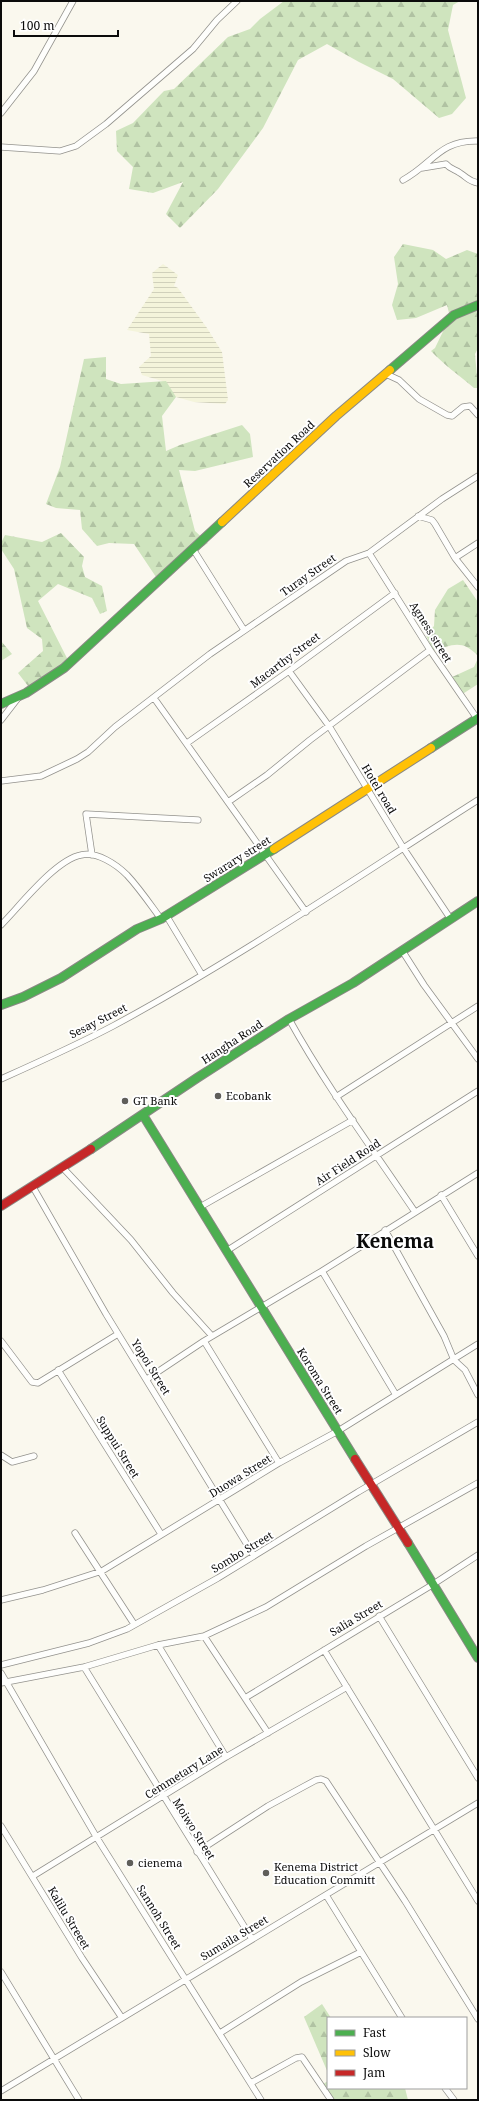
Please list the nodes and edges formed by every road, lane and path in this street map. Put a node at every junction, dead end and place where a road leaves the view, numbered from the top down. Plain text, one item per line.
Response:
1 (73, 1) edge
2 (237, 1) edge
3 (1, 113) edge
4 (478, 141) edge
5 (1, 147) edge
6 (422, 168) junction
7 (403, 180) dead end
8 (478, 183) edge
9 (478, 305) edge
10 (386, 374) junction
11 (478, 415) edge
12 (478, 476) edge
13 (418, 516) junction
14 (478, 543) edge
15 (193, 549) junction
16 (370, 552) junction
17 (455, 558) junction
18 (478, 587) edge
19 (395, 593) junction
20 (244, 630) junction
21 (430, 650) junction
22 (289, 671) junction
23 (19, 696) junction
24 (154, 698) junction
25 (1, 704) edge
26 (478, 719) edge
27 (1, 720) edge
28 (329, 726) junction
29 (187, 743) junction
30 (1, 781) edge
31 (367, 788) junction
32 (478, 800) edge
33 (228, 802) junction
34 (198, 820) dead end
35 (404, 849) junction
36 (92, 855) junction
37 (265, 855) junction
38 (478, 901) edge
39 (306, 912) junction
40 (164, 917) junction
41 (450, 918) junction
42 (1, 925) edge
43 (403, 952) junction
44 (202, 975) junction
45 (1, 1005) edge
46 (478, 1006) edge
47 (289, 1019) junction
48 (452, 1022) junction
49 (478, 1058) edge
50 (1, 1079) edge
51 (478, 1091) edge
52 (336, 1097) junction
53 (143, 1115) junction
54 (353, 1120) junction
55 (377, 1155) junction
56 (63, 1168) junction
57 (478, 1173) edge
58 (33, 1187) junction
59 (442, 1195) junction
60 (1, 1206) edge
61 (200, 1207) junction
62 (415, 1212) junction
63 (385, 1230) junction
64 (228, 1250) junction
65 (478, 1256) edge
66 (322, 1271) junction
67 (261, 1308) junction
68 (118, 1334) junction
69 (212, 1336) junction
70 (1, 1341) edge
71 (204, 1341) junction
72 (478, 1344) edge
73 (454, 1360) junction
74 (58, 1370) junction
75 (147, 1379) junction
76 (396, 1394) junction
77 (478, 1394) edge
78 (478, 1422) edge
79 (338, 1431) junction
80 (1, 1455) edge
81 (34, 1456) dead end
82 (279, 1463) junction
83 (478, 1482) edge
84 (372, 1484) junction
85 (221, 1499) junction
86 (398, 1528) junction
87 (75, 1533) dead end
88 (162, 1534) junction
89 (478, 1555) edge
90 (254, 1556) junction
91 (102, 1571) junction
92 (432, 1585) junction
93 (1, 1600) edge
94 (379, 1616) junction
95 (134, 1624) junction
96 (204, 1636) junction
97 (158, 1645) junction
98 (324, 1650) junction
99 (478, 1658) edge
100 (1, 1665) edge
101 (84, 1667) junction
102 (1, 1673) edge
103 (4, 1682) edge
104 (347, 1687) junction
105 (245, 1698) junction
106 (268, 1733) junction
107 (226, 1757) junction
108 (478, 1778) edge
109 (163, 1797) junction
110 (478, 1803) edge
111 (1, 1826) edge
112 (435, 1830) junction
113 (97, 1838) junction
114 (197, 1852) junction
115 (380, 1864) junction
116 (33, 1876) junction
117 (326, 1894) junction
118 (478, 1901) edge
119 (252, 1939) junction
120 (361, 1952) junction
121 (1, 1972) edge
122 (185, 1979) junction
123 (401, 2017) edge
124 (122, 2018) junction
125 (478, 2019) edge
126 (220, 2033) junction
127 (54, 2058) junction
128 (251, 2083) junction
129 (446, 2089) edge
130 (1, 2091) edge
131 (79, 2100) edge
132 (261, 2100) edge
133 (331, 2100) edge
134 (454, 2100) edge

1 - 3 street
2 - 5 street
4 - 6 street
6 - 7 street
6 - 8 street
9 - 10 main road, Reservation Road
10 - 11 street
10 - 15 main road, Reservation Road
12 - 13 street, Turay Street
13 - 16 street, Turay Street
13 - 17 street
14 - 17 street
15 - 20 street
15 - 23 main road, Reservation Road
16 - 19 street, Agness street
16 - 20 street, Turay Street
17 - 18 street
19 - 21 street, Agness street
19 - 22 street, Macarthy Street
20 - 24 street, Turay Street
21 - 26 street, Agness street
21 - 28 street
22 - 28 street, Hotel road
22 - 29 street, Macarthy Street
23 - 25 main road, Reservation Road
23 - 27 street
24 - 29 street
24 - 30 street, Turay Street
26 - 31 main road, Swarary street
28 - 31 street, Hotel road
28 - 33 street
29 - 33 street
31 - 35 street, Hotel road
31 - 37 main road, Swarary street
32 - 35 street, Sesay Street
33 - 37 street
34 - 36 street
35 - 39 street, Sesay Street
35 - 41 street, Hotel road
36 - 40 street
36 - 42 street
37 - 39 street
37 - 40 main road, Swarary street
38 - 41 main road, Hangha Road
39 - 44 street, Sesay Street
40 - 44 street
40 - 45 main road, Swarary street
41 - 43 main road, Hangha Road
43 - 47 main road, Hangha Road
43 - 48 street
44 - 50 street, Sesay Street
46 - 48 street
47 - 52 street
47 - 53 main road, Hangha Road
48 - 49 street
48 - 52 street
51 - 55 street, Air Field Road
52 - 54 street
53 - 56 main road, Hangha Road
53 - 61 main road, Koroma Street
54 - 55 street
54 - 61 street
55 - 62 street
55 - 64 street, Air Field Road
56 - 58 main road, Hangha Road
56 - 69 street
57 - 59 street
58 - 60 main road, Hangha Road
58 - 68 street, Yopoi Street
59 - 62 street
59 - 65 street
61 - 64 main road, Koroma Street
62 - 63 street
63 - 66 street
63 - 73 street
64 - 67 main road, Koroma Street
66 - 67 street
66 - 76 street
67 - 69 street
67 - 79 main road, Koroma Street
68 - 74 street
68 - 75 street, Yopoi Street
69 - 71 street
70 - 74 street
71 - 75 street
71 - 82 street
72 - 73 street, Duowa Street
73 - 76 street, Duowa Street
73 - 77 street
74 - 88 street, Suppui Street
75 - 85 street, Yopoi Street
76 - 79 street, Duowa Street
78 - 84 street, Sombo Street
79 - 82 street, Duowa Street
79 - 84 main road, Koroma Street
80 - 81 street
82 - 85 street, Duowa Street
83 - 86 street
84 - 86 main road, Koroma Street
84 - 90 street, Sombo Street
85 - 88 street, Duowa Street
85 - 90 street, Yopoi Street
86 - 92 main road, Koroma Street
86 - 96 street
87 - 91 street
88 - 91 street, Duowa Street
89 - 92 street, Salia Street
90 - 95 street, Sombo Street
91 - 93 street, Duowa Street
91 - 95 street
92 - 94 street, Salia Street
92 - 99 main road, Koroma Street
94 - 98 street, Salia Street
94 - 108 street
95 - 100 street, Sombo Street
96 - 97 street
96 - 105 street
97 - 101 street
97 - 107 street
98 - 104 street
98 - 105 street, Salia Street
101 - 103 street
101 - 109 street, Moiwo Street
102 - 103 street, Sannoh Street
103 - 113 street, Sannoh Street
104 - 106 street, Cemmetary Lane
104 - 112 street
105 - 106 street
106 - 107 street, Cemmetary Lane
107 - 109 street, Cemmetary Lane
109 - 113 street, Cemmetary Lane
109 - 114 street, Moiwo Street
110 - 112 street, Sumaila Street
111 - 116 street, Kalilu Streeet
112 - 115 street, Sumaila Street
112 - 118 street
113 - 116 street, Cemmetary Lane
113 - 122 street, Sannoh Street
114 - 115 street
114 - 119 street, Moiwo Street
115 - 117 street, Sumaila Street
115 - 125 street
116 - 124 street, Kalilu Streeet
117 - 119 street, Sumaila Street
117 - 120 street
119 - 122 street, Sumaila Street
120 - 123 street
120 - 126 street
121 - 127 street
122 - 124 street, Sumaila Street
122 - 126 street, Sannoh Street
124 - 127 street, Sumaila Street
126 - 128 street, Sannoh Street
127 - 130 street, Sumaila Street
127 - 131 street
128 - 132 street, Sannoh Street
128 - 133 street
129 - 134 street

